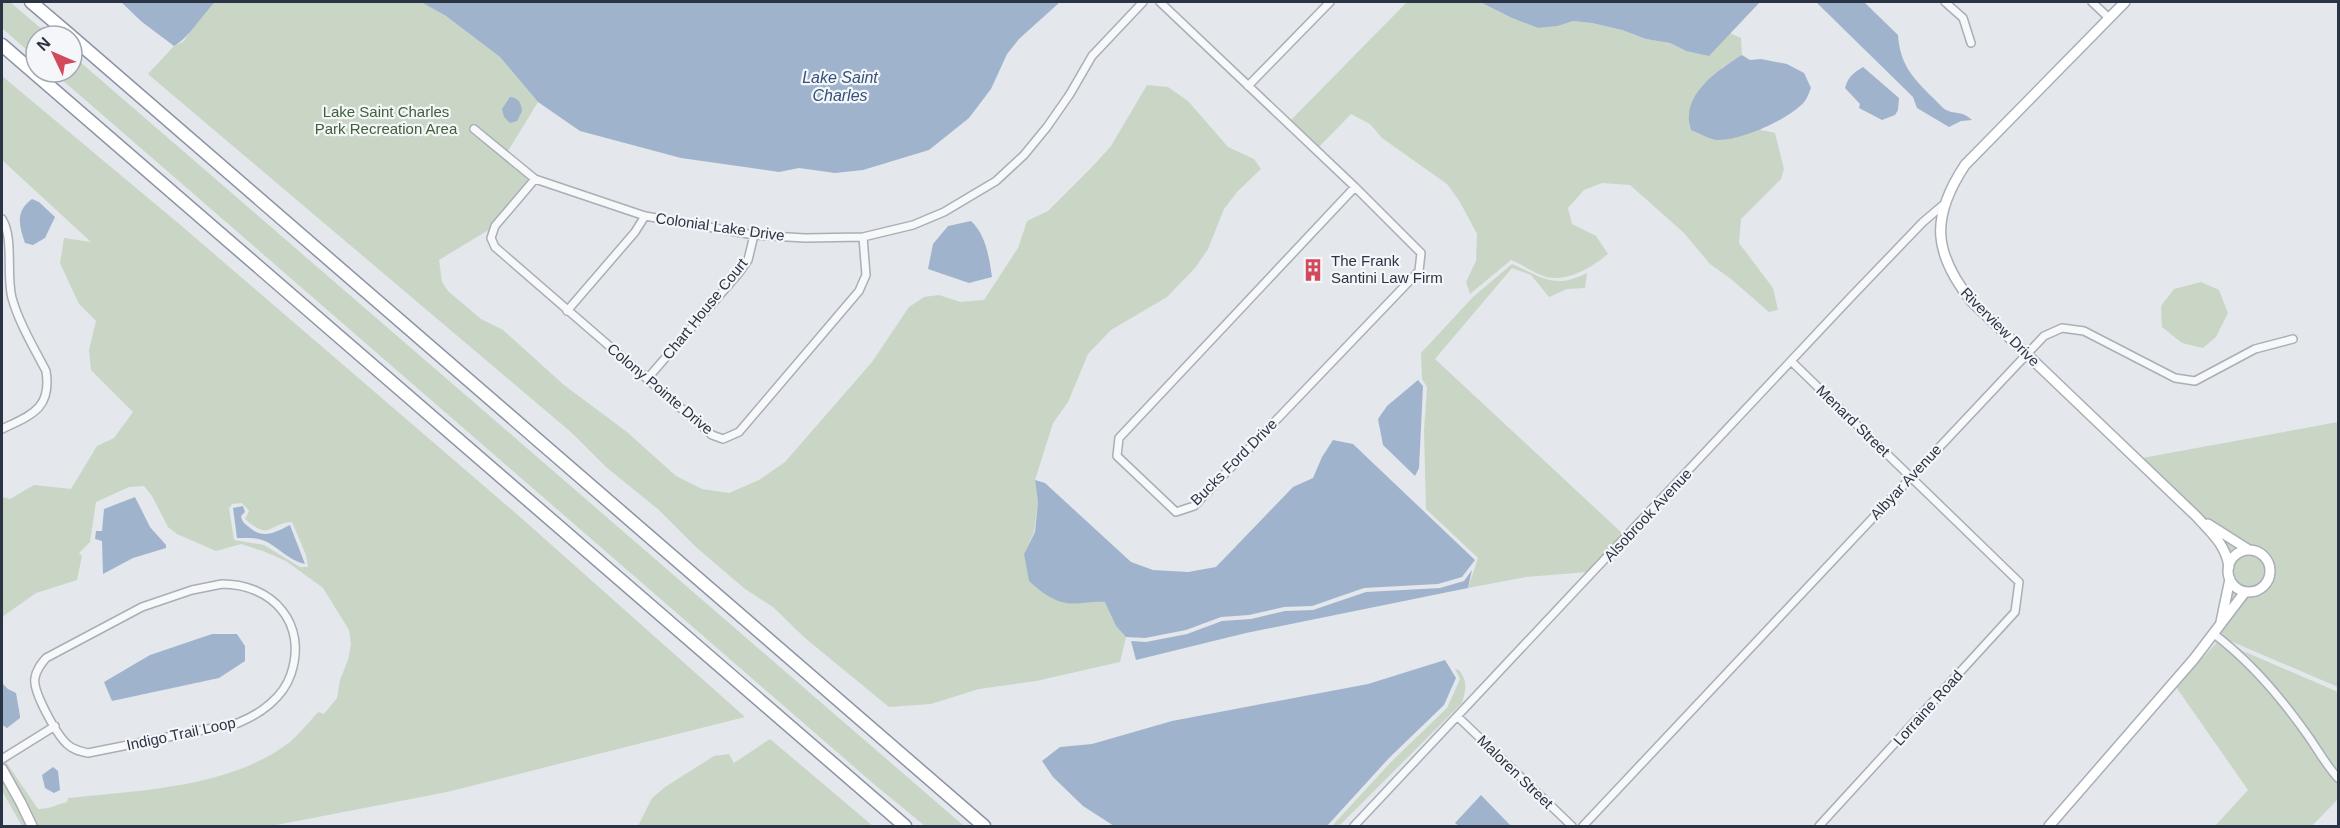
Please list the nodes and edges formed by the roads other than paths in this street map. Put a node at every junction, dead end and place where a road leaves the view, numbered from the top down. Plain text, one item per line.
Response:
1 (31, 2) edge
2 (1143, 2) edge
3 (1160, 2) edge
4 (1330, 2) edge
5 (1945, 2) edge
6 (2092, 2) edge
7 (2125, 2) edge
8 (2109, 18) junction
9 (56, 24) edge
10 (1971, 43) dead end
11 (2, 45) edge
12 (84, 48) edge
13 (1248, 86) junction
14 (474, 129) dead end
15 (535, 179) junction
16 (1355, 187) junction
17 (1943, 205) junction
18 (645, 216) junction
19 (2, 219) edge
20 (754, 235) junction
21 (863, 237) junction
22 (567, 311) junction
23 (2293, 339) dead end
24 (2026, 354) junction
25 (1791, 361) junction
26 (647, 379) junction
27 (2, 429) edge
28 (1911, 476) junction
29 (2196, 516) junction
30 (2249, 550) junction
31 (2229, 567) junction
32 (2230, 579) junction
33 (2019, 582) joint
34 (2245, 592) junction
35 (2217, 631) junction
36 (1458, 717) junction
37 (55, 726) junction
38 (2, 759) edge
39 (2, 769) edge
40 (2338, 778) edge
41 (32, 826) edge
42 (904, 826) edge
43 (984, 826) edge
44 (1354, 826) edge
45 (1572, 826) edge
46 (1582, 826) edge
47 (1819, 826) edge
48 (2049, 826) edge

1 - 9 highway
2 - 21 street, Colonial Lake Drive
3 - 13 street, Bucks Ford Drive
4 - 13 street
5 - 10 street
6 - 8 street
7 - 8 street, Riverview Drive
8 - 17 street, Riverview Drive
11 - 42 highway
12 - 43 highway
13 - 16 street, Bucks Ford Drive
14 - 15 street, Colonial Lake Drive
15 - 18 street, Colonial Lake Drive
15 - 22 street, Colony Pointe Drive
16 - 16 street, Bucks Ford Drive
17 - 24 street, Riverview Drive
17 - 25 street, Alsobrook Avenue
18 - 20 street, Colonial Lake Drive
18 - 22 street
19 - 27 street
20 - 21 street, Colonial Lake Drive
20 - 26 street, Chart House Court
21 - 26 street, Colony Pointe Drive
22 - 26 street, Colony Pointe Drive
23 - 24 street, Albyar Avenue
24 - 28 street, Albyar Avenue
24 - 29 street, Riverview Drive
25 - 28 street, Menard Street
25 - 36 street, Alsobrook Avenue
28 - 33 street, Menard Street
28 - 46 street, Albyar Avenue
29 - 30 street, Riverview Drive
29 - 31 street, Riverview Drive
30 - 31 street
30 - 34 street, Riverview Drive
31 - 32 street, Riverview Drive
32 - 34 street
32 - 35 street, Riverview Drive
33 - 47 street, Lorraine Road
34 - 35 street, Riverview Drive
35 - 40 street
35 - 48 street, Riverview Drive
36 - 44 street, Alsobrook Avenue
36 - 45 street, Maloren Street
37 - 37 street, Indigo Trail Loop
37 - 38 street
39 - 41 street

